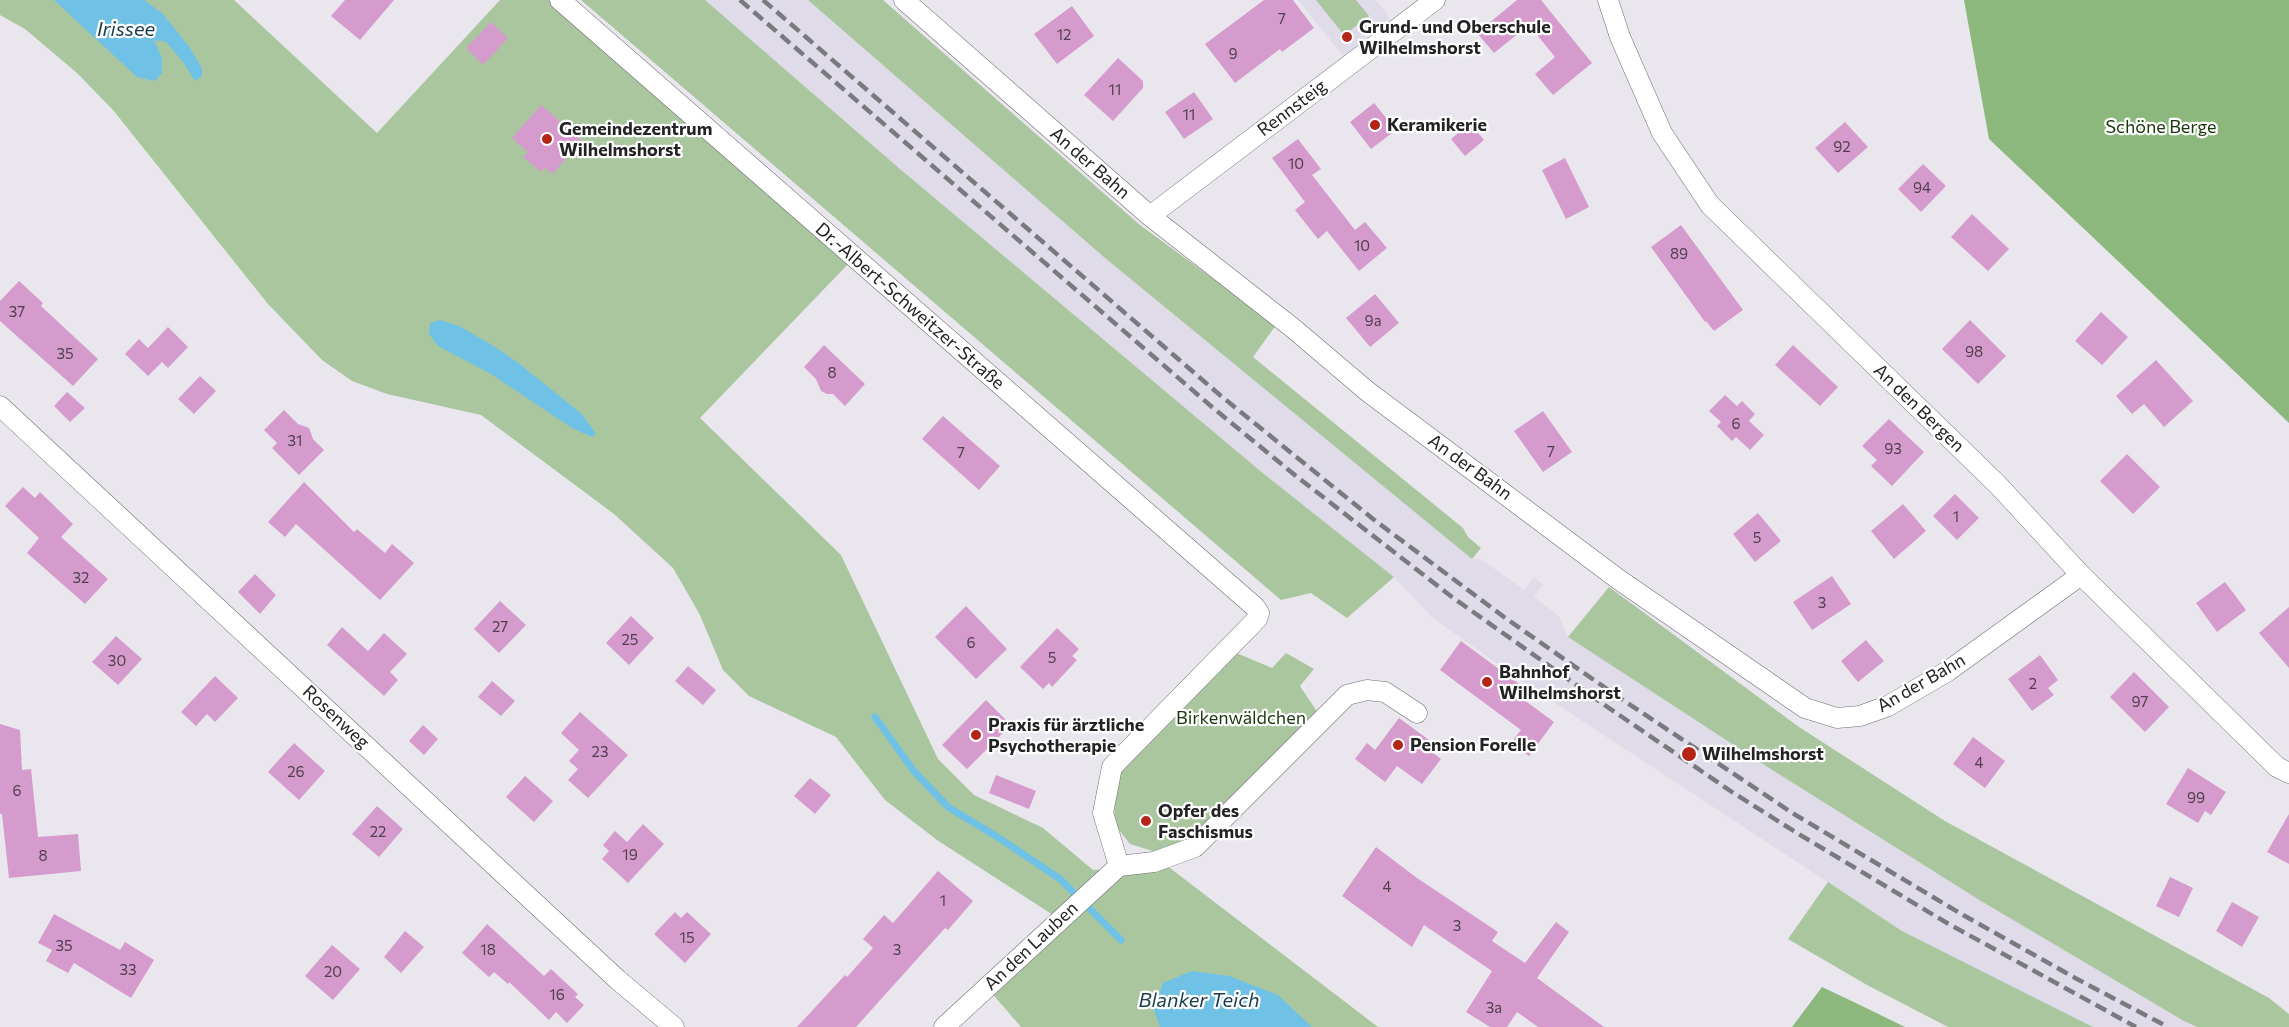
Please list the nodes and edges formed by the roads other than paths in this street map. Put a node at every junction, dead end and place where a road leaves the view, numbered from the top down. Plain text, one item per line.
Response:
1 (560, 0) edge
2 (904, 0) edge
3 (1435, 0) edge
4 (1608, 0) edge
5 (1150, 216) junction
6 (0, 406) edge
7 (2081, 575) junction
8 (1417, 713) dead end
9 (2289, 773) edge
10 (1119, 866) junction
11 (674, 1027) edge
12 (944, 1027) edge

1 - 10 street, Dr.-Albert-Schweitzer-Straße
2 - 5 street, An der Bahn
3 - 5 street, Rennsteig
4 - 7 street, An den Bergen
5 - 7 street, An der Bahn
6 - 11 street, Rosenweg
7 - 9 street, An den Bergen
8 - 10 street
10 - 12 street, An den Lauben

